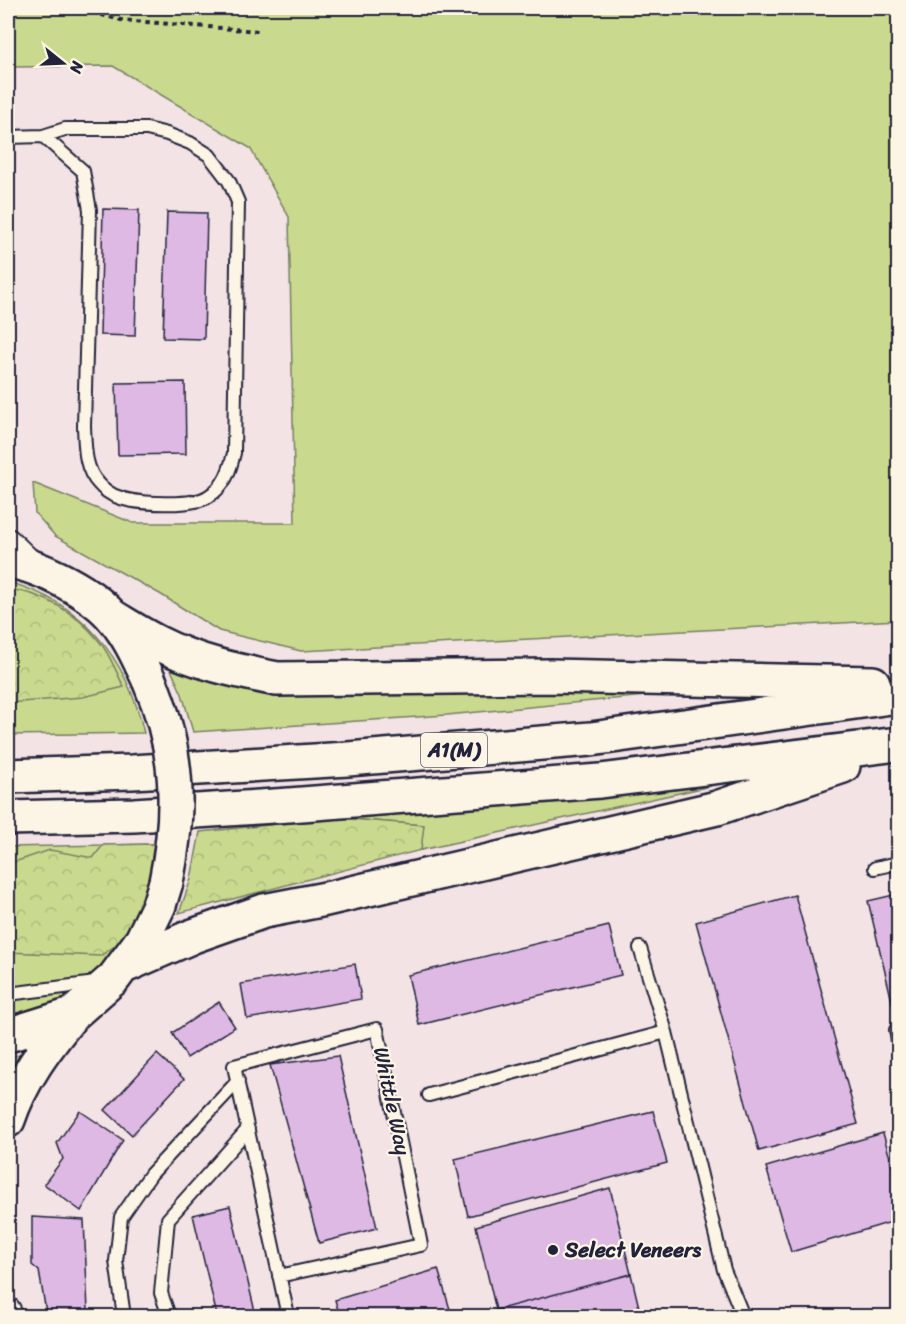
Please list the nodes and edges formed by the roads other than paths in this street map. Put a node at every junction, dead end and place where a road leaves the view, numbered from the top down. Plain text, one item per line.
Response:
1 (43, 136) junction
2 (8, 137) edge
3 (8, 541) edge
4 (22, 565) edge
5 (113, 617) junction
6 (898, 684) edge
7 (898, 696) edge
8 (898, 746) edge
9 (8, 776) edge
10 (8, 818) edge
11 (898, 863) edge
12 (875, 868) dead end
13 (640, 948) dead end
14 (119, 972) junction
15 (8, 994) edge
16 (72, 1015) junction
17 (666, 1032) junction
18 (8, 1035) edge
19 (238, 1081) junction
20 (429, 1095) dead end
21 (8, 1120) edge
22 (248, 1129) junction
23 (279, 1276) junction
24 (8, 1310) edge
25 (9, 1317) edge
26 (124, 1317) edge
27 (169, 1317) edge
28 (288, 1317) edge
29 (743, 1317) edge

1 - 1 lane
1 - 2 lane
3 - 4 street
4 - 5 highway
5 - 6 highway
5 - 14 highway, bridge
7 - 9 highway, A1(M)
8 - 10 highway, A1(M)
8 - 14 highway, A1(M)
11 - 12 lane
13 - 17 lane
14 - 15 lane
14 - 16 highway
16 - 18 highway
16 - 21 highway
17 - 20 lane, Whittle Way
17 - 29 lane
19 - 22 lane
19 - 23 lane, Whittle Way
19 - 26 lane
22 - 23 lane
22 - 27 lane
23 - 28 lane
24 - 25 street

